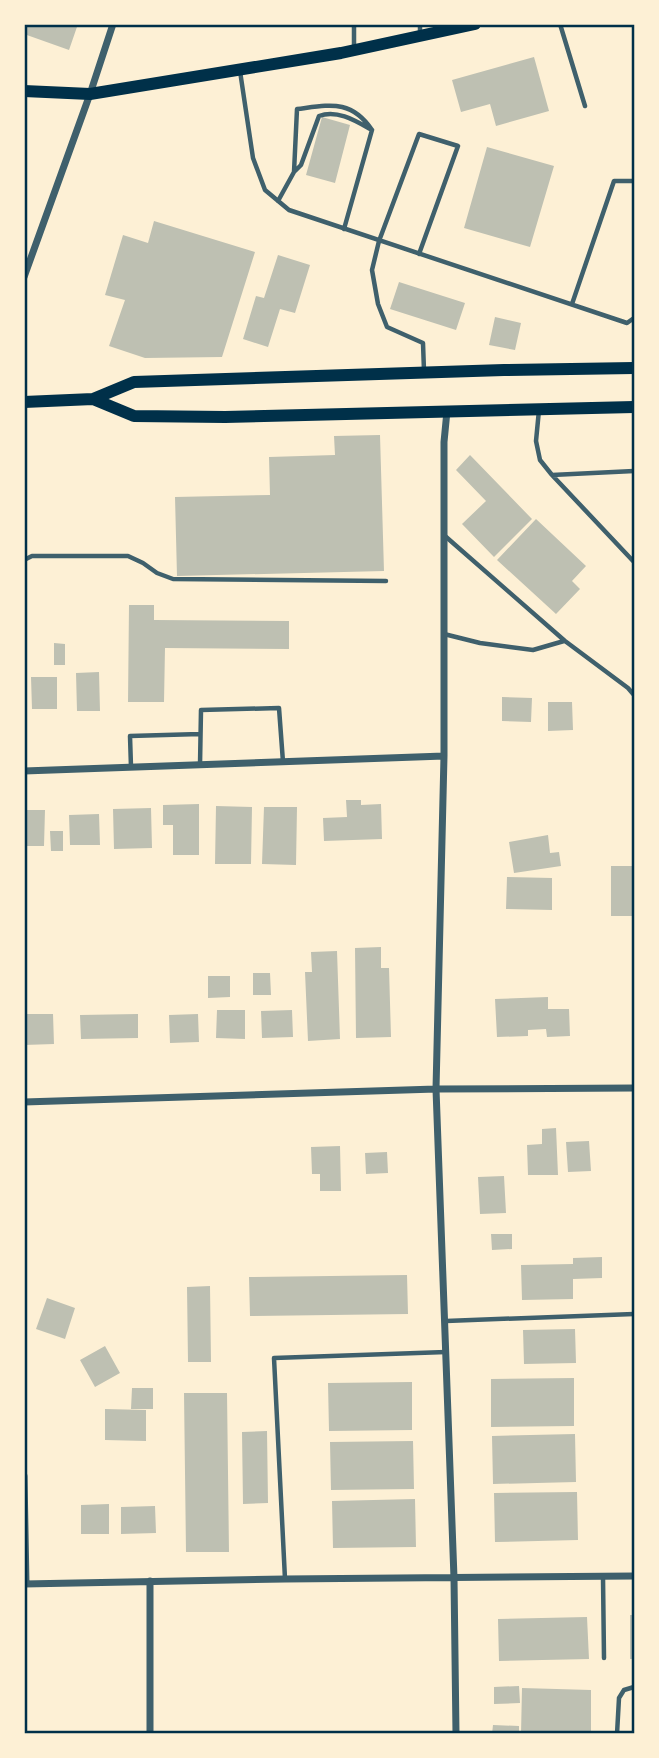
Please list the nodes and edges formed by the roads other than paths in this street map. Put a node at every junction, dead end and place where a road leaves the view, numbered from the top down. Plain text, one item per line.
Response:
1 (113, 24) edge
2 (354, 24) edge
3 (560, 24) edge
4 (474, 25) edge
5 (420, 30) edge
6 (347, 52) junction
7 (240, 70) junction
8 (24, 91) edge
9 (90, 94) junction
10 (585, 106) dead end
11 (372, 130) junction
12 (294, 172) junction
13 (635, 181) edge
14 (278, 201) junction
15 (344, 229) junction
16 (379, 240) junction
17 (419, 254) junction
18 (24, 277) edge
19 (572, 304) junction
20 (635, 318) edge
21 (635, 368) edge
22 (424, 373) junction
23 (93, 399) junction
24 (24, 402) edge
25 (539, 409) junction
26 (635, 409) edge
27 (447, 411) junction
28 (635, 471) edge
29 (551, 475) junction
30 (444, 534) junction
31 (24, 560) edge
32 (635, 562) edge
33 (386, 581) dead end
34 (444, 634) junction
35 (565, 641) junction
36 (635, 695) edge
37 (200, 734) junction
38 (444, 756) junction
39 (283, 762) junction
40 (200, 765) junction
41 (131, 767) junction
42 (24, 771) edge
43 (635, 1088) edge
44 (436, 1089) junction
45 (24, 1102) edge
46 (635, 1314) edge
47 (446, 1321) junction
48 (447, 1352) junction
49 (24, 1476) edge
50 (603, 1576) junction
51 (635, 1576) edge
52 (454, 1578) junction
53 (285, 1579) junction
54 (150, 1581) junction
55 (25, 1584) edge
56 (604, 1658) dead end
57 (635, 1687) edge
58 (150, 1734) edge
59 (456, 1734) edge
60 (617, 1734) edge

1 - 9 street
2 - 6 lane
3 - 10 lane
4 - 5 main road
5 - 6 main road
6 - 7 main road
7 - 9 main road
7 - 14 lane
8 - 9 main road
9 - 18 street
11 - 12 lane
11 - 12 lane
11 - 15 lane
12 - 14 lane
13 - 19 lane
14 - 15 lane
15 - 16 lane
16 - 17 lane
16 - 17 lane
16 - 22 lane
17 - 19 lane
19 - 20 lane
21 - 22 main road
22 - 23 main road
23 - 24 main road
23 - 27 main road
25 - 26 main road
25 - 27 main road
25 - 29 lane
27 - 30 street
28 - 29 lane
29 - 32 lane
30 - 34 street
30 - 35 lane
31 - 33 lane
34 - 35 lane
34 - 38 street
35 - 36 lane
37 - 39 lane
37 - 40 lane
37 - 41 lane
38 - 39 street
38 - 44 street
39 - 40 street
40 - 41 street
41 - 42 street
43 - 44 street
44 - 45 street
44 - 47 street
46 - 47 lane
47 - 48 street
48 - 52 street
48 - 53 lane
49 - 55 street
50 - 51 street
50 - 52 street
50 - 56 lane
52 - 53 street
52 - 59 street
53 - 54 street
54 - 55 street
54 - 58 street
57 - 60 lane

